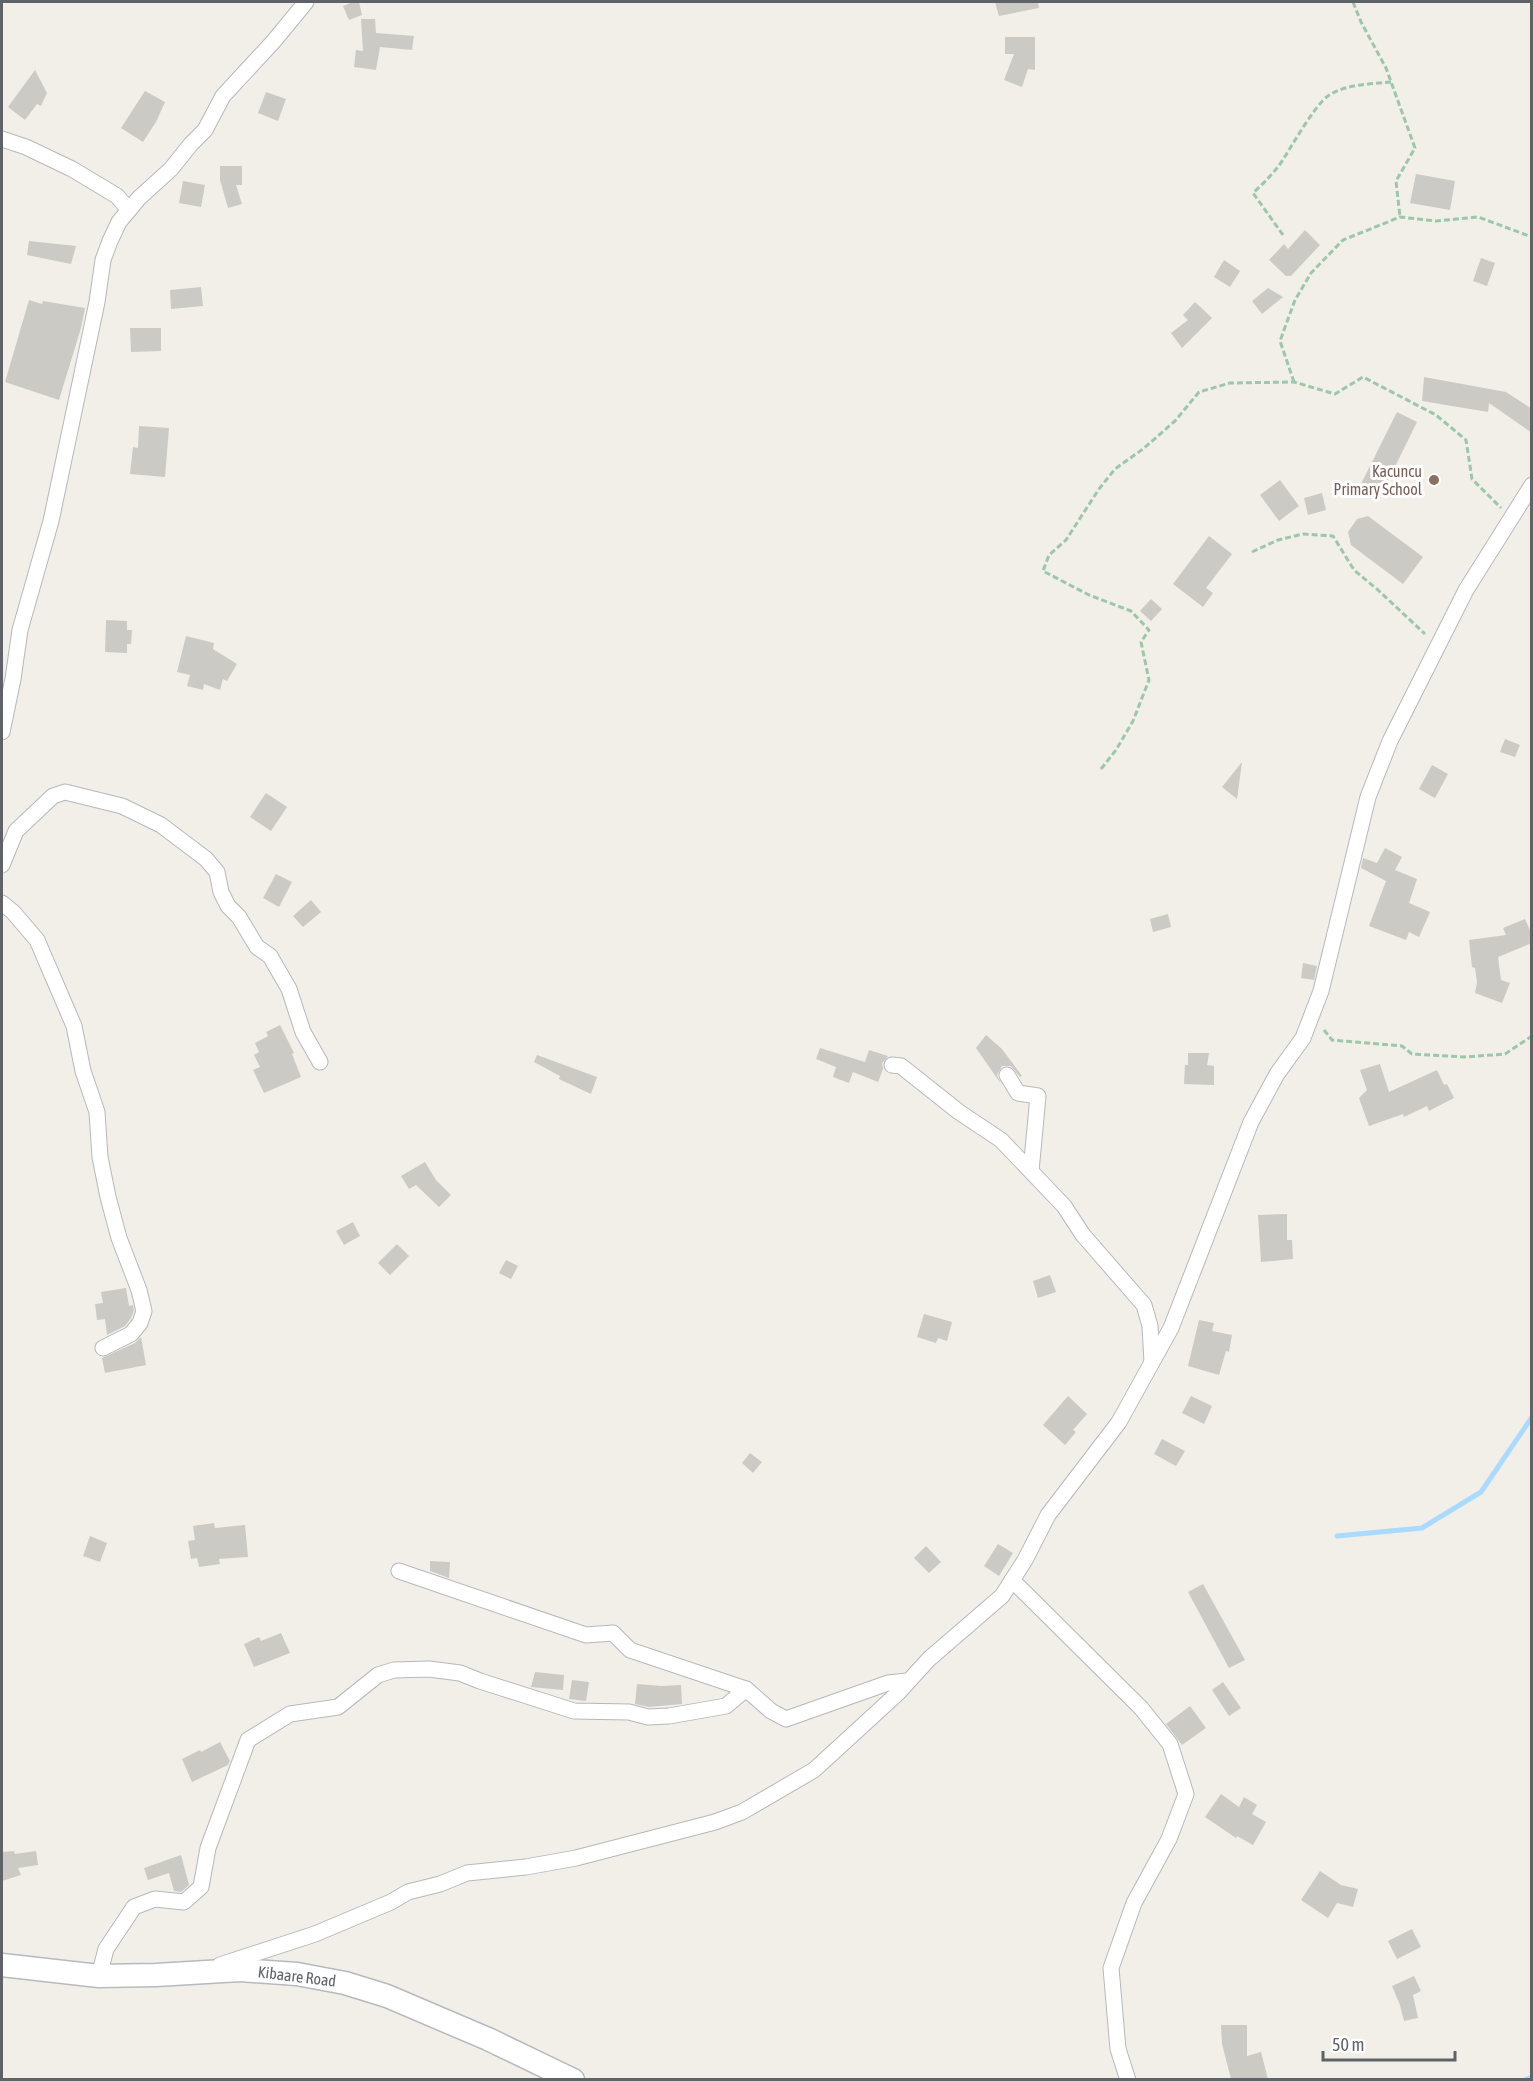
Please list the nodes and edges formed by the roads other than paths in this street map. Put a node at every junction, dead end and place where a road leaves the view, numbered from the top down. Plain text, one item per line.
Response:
1 (306, 2) edge
2 (2, 139) edge
3 (129, 210) junction
4 (1532, 485) edge
5 (2, 732) edge
6 (2, 865) edge
7 (2, 903) edge
8 (320, 1062) dead end
9 (892, 1065) dead end
10 (1007, 1074) dead end
11 (1031, 1171) junction
12 (103, 1348) dead end
13 (1152, 1362) junction
14 (399, 1571) dead end
15 (1012, 1580) junction
16 (907, 1681) junction
17 (746, 1689) junction
18 (2, 1965) edge
19 (203, 1972) junction
20 (99, 1976) junction
21 (573, 2079) edge
22 (1128, 2079) edge

1 - 3 street
2 - 3 street
3 - 5 street
4 - 13 street
6 - 8 street
7 - 12 street
9 - 11 street
10 - 11 street
11 - 13 street
13 - 15 street
14 - 17 street
15 - 16 street
15 - 22 street
16 - 17 street
16 - 19 street
17 - 20 street
18 - 20 main road, Kibaare Road
19 - 20 main road, Kibaare Road
19 - 21 main road, Kibaare Road

